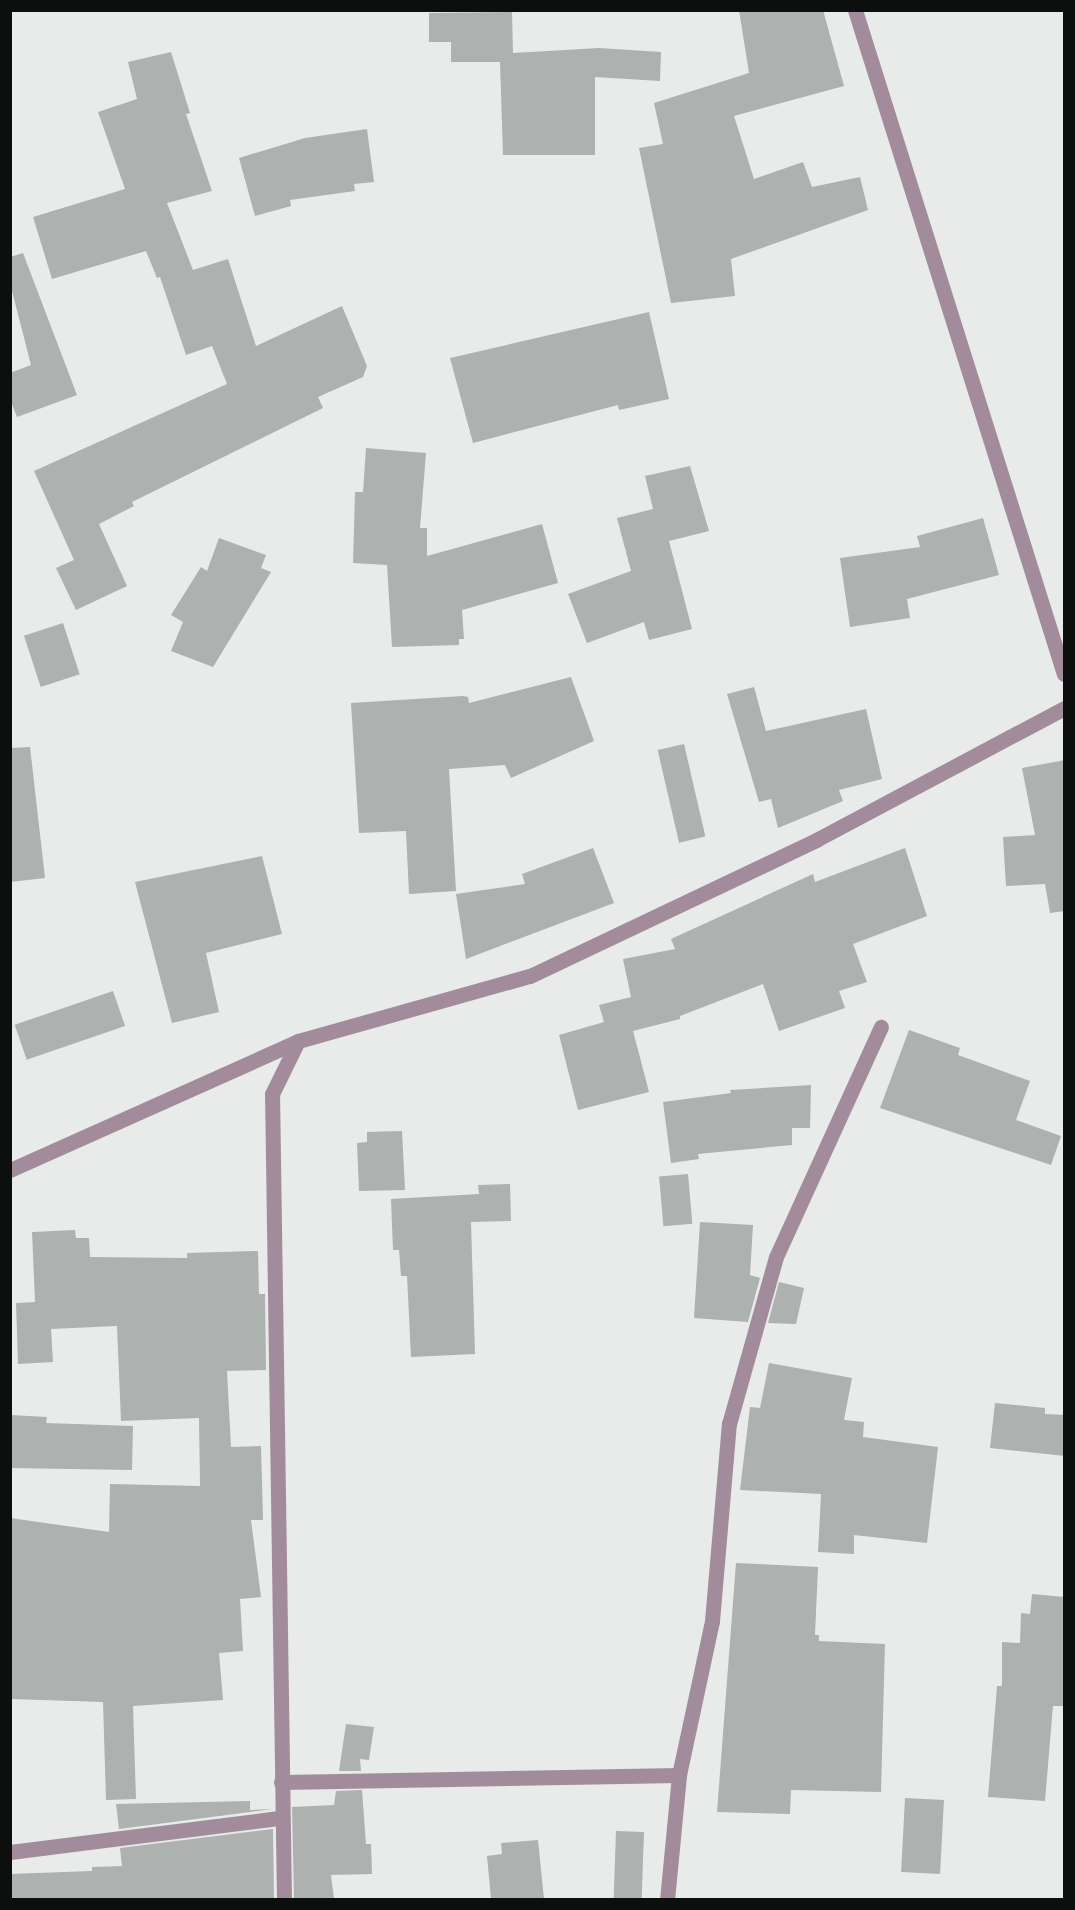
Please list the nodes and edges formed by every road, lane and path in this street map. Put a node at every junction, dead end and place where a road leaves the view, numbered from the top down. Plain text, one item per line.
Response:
1 (855, 10) edge
2 (1065, 675) edge
3 (1065, 708) edge
4 (881, 1027) dead end
5 (297, 1041) junction
6 (10, 1170) edge
7 (679, 1775) junction
8 (281, 1782) junction
9 (281, 1818) junction
10 (10, 1852) edge
11 (284, 1899) edge
12 (667, 1899) edge

1 - 2 street
3 - 5 street
4 - 7 street
5 - 6 street
5 - 8 street
7 - 8 street
7 - 12 street
8 - 9 street
9 - 10 street
9 - 11 street

